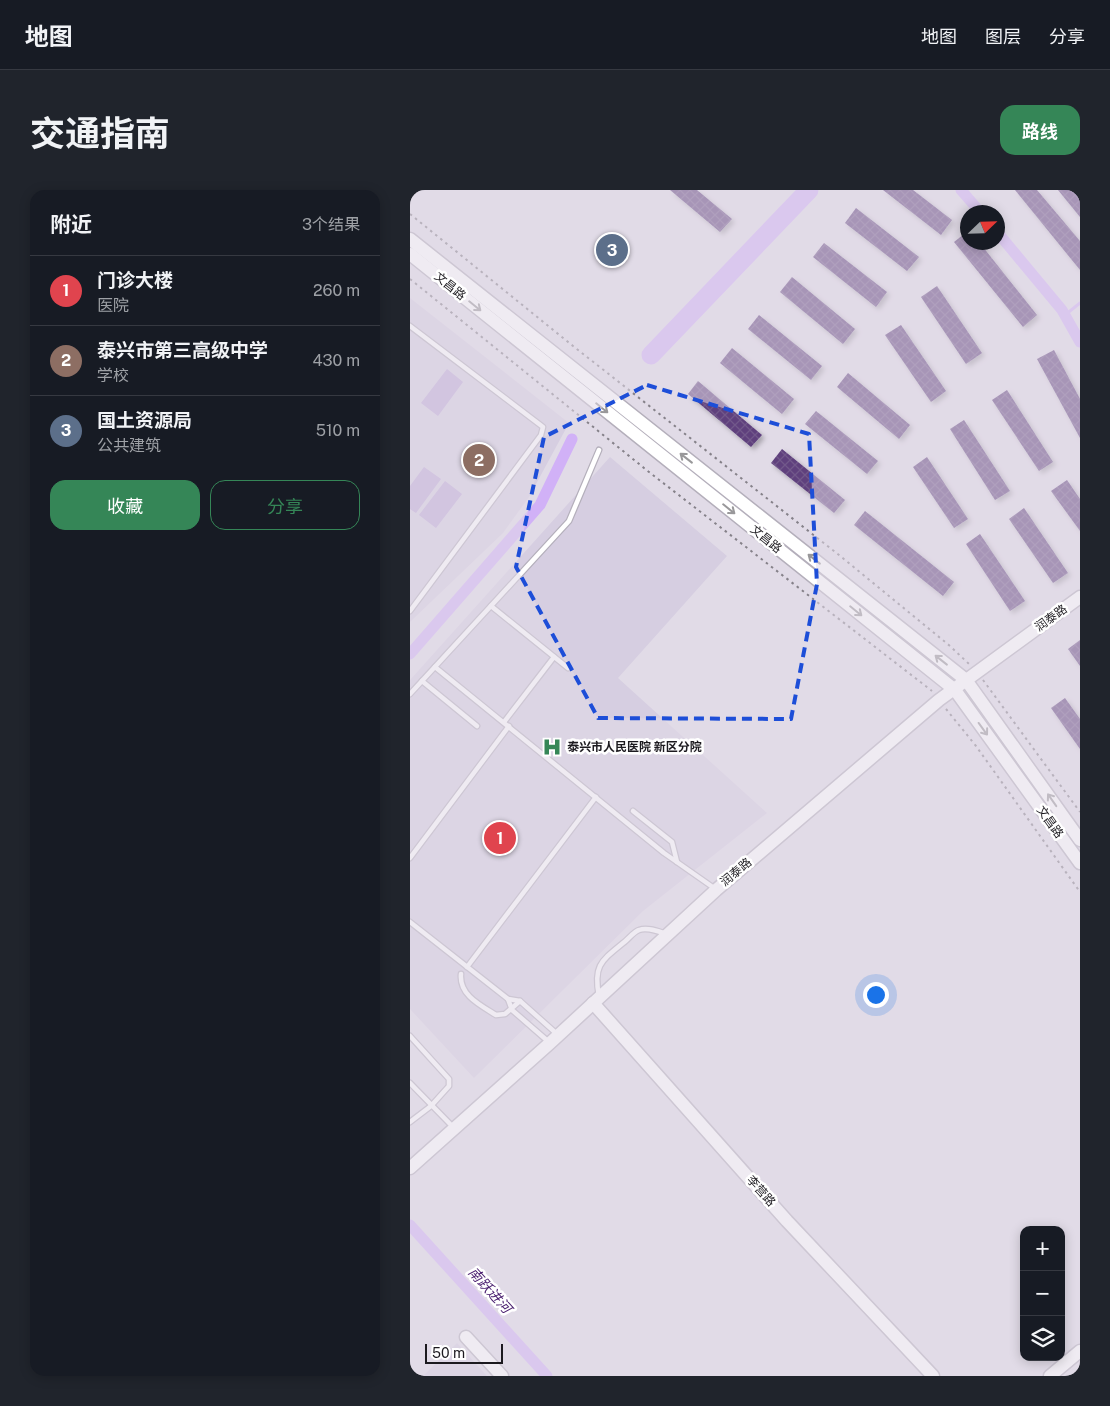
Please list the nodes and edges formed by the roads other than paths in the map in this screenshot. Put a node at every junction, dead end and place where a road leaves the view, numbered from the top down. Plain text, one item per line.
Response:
1 (410, 239) edge
2 (410, 254) edge
3 (410, 326) edge
4 (598, 450) dead end
5 (1080, 597) edge
6 (491, 606) junction
7 (410, 611) edge
8 (554, 657) junction
9 (435, 667) junction
10 (568, 668) dead end
11 (966, 680) junction
12 (422, 681) junction
13 (955, 690) junction
14 (410, 694) edge
15 (504, 722) junction
16 (477, 726) dead end
17 (509, 726) junction
18 (596, 796) junction
19 (633, 811) dead end
20 (1080, 840) edge
21 (410, 858) edge
22 (677, 862) junction
23 (1080, 863) edge
24 (716, 890) junction
25 (410, 922) edge
26 (667, 934) junction
27 (467, 967) junction
28 (461, 974) dead end
29 (508, 999) junction
30 (596, 1000) junction
31 (520, 1002) junction
32 (512, 1010) junction
33 (410, 1036) edge
34 (554, 1039) junction
35 (410, 1083) edge
36 (431, 1106) junction
37 (410, 1122) edge
38 (454, 1128) junction
39 (410, 1168) edge
40 (466, 1337) dead end
41 (1080, 1351) edge
42 (502, 1376) edge
43 (933, 1376) edge
44 (1050, 1376) edge

11 -> 1 main road, 文昌路
2 -> 13 main road, 文昌路
3 - 7 lane
4 - 6 lane
5 - 11 main road, 润泰路
6 - 8 lane
6 - 9 lane
8 - 10 lane
8 - 15 lane
9 - 12 lane
9 - 15 lane
11 - 13 main road, 润泰路
20 -> 11 main road, 文昌路
12 - 14 lane
12 - 16 lane
13 -> 23 main road, 文昌路
13 - 24 main road, 润泰路
15 - 17 lane
17 - 18 lane
17 - 21 lane
18 - 22 lane
18 - 27 lane
19 - 22 lane
22 - 24 lane
24 - 26 main road, 润泰路
25 - 27 lane
26 - 30 main road, 润泰路
26 - 30 lane
27 - 29 lane
28 - 32 lane
29 - 31 lane
29 - 32 lane
30 - 34 main road, 润泰路
30 - 43 main road, 李营路
31 - 32 lane
31 - 34 lane
32 - 34 lane
33 - 36 lane
34 - 38 main road, 润泰路
35 - 36 lane
36 - 37 lane
36 - 38 lane
38 - 39 main road, 润泰路
40 - 42 main road
41 - 44 main road

